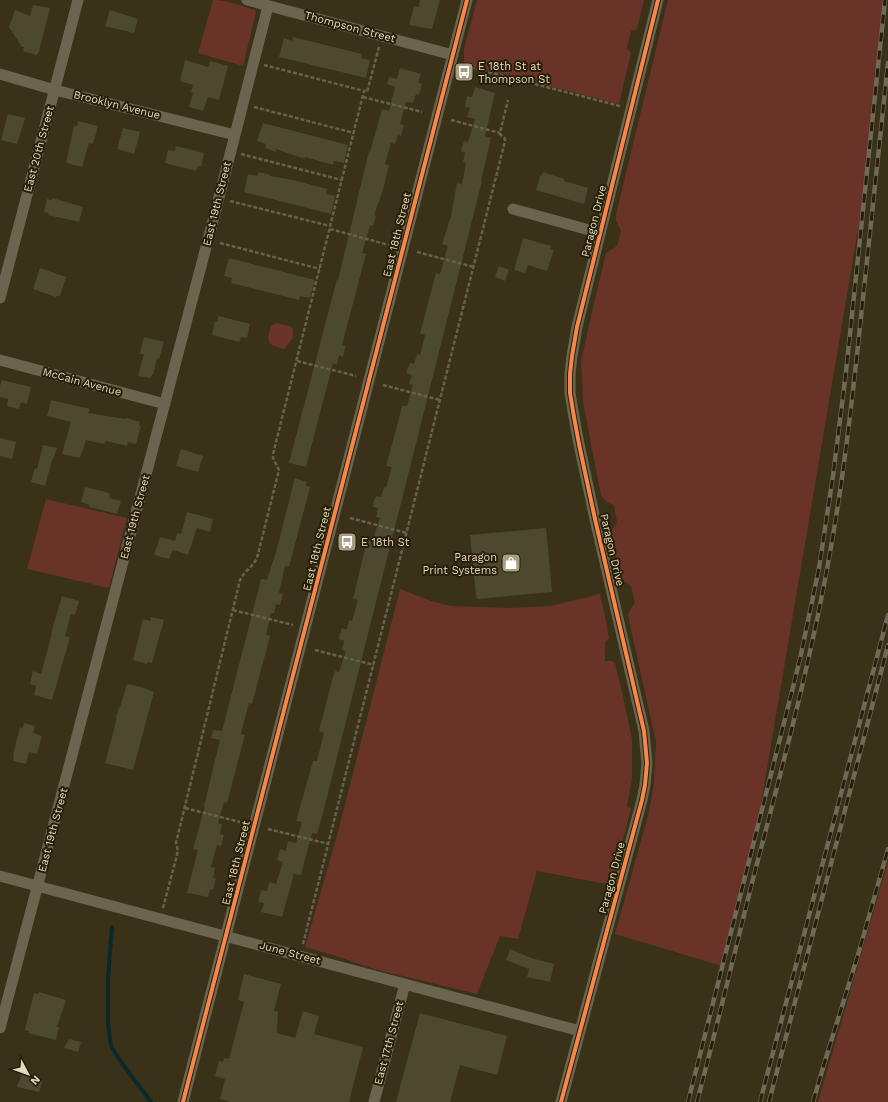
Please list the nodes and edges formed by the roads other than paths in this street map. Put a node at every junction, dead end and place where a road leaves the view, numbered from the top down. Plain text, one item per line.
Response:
1 (78, 0) edge
2 (247, 0) edge
3 (467, 0) edge
4 (658, 0) edge
5 (268, 6) junction
6 (453, 55) junction
7 (0, 74) edge
8 (55, 90) junction
9 (235, 135) junction
10 (513, 209) dead end
11 (600, 232) junction
12 (0, 298) edge
13 (0, 360) edge
14 (165, 404) junction
15 (0, 876) edge
16 (38, 886) junction
17 (226, 936) junction
18 (405, 984) junction
19 (0, 1028) edge
20 (580, 1031) junction
21 (183, 1102) edge
22 (374, 1102) edge
23 (561, 1102) edge

1 - 8 street, East 20th Street
2 - 5 street, Thompson Street
3 - 6 street, East 18th Street
4 - 11 street, Paragon Drive
5 - 6 street, Thompson Street
5 - 9 street, East 19th Street
6 - 17 street, East 18th Street
7 - 8 street, Brooklyn Avenue
8 - 9 street, Brooklyn Avenue
8 - 12 street, East 20th Street
9 - 14 street, East 19th Street
10 - 11 street
11 - 20 street, Paragon Drive
13 - 14 street, McCain Avenue
14 - 16 street, East 19th Street
15 - 16 street, June Street
16 - 17 street, June Street
16 - 19 street, East 19th Street
17 - 18 street, June Street
17 - 21 street, East 18th Street
18 - 20 street, June Street
18 - 22 street, East 17th Street
20 - 23 street, Paragon Drive

